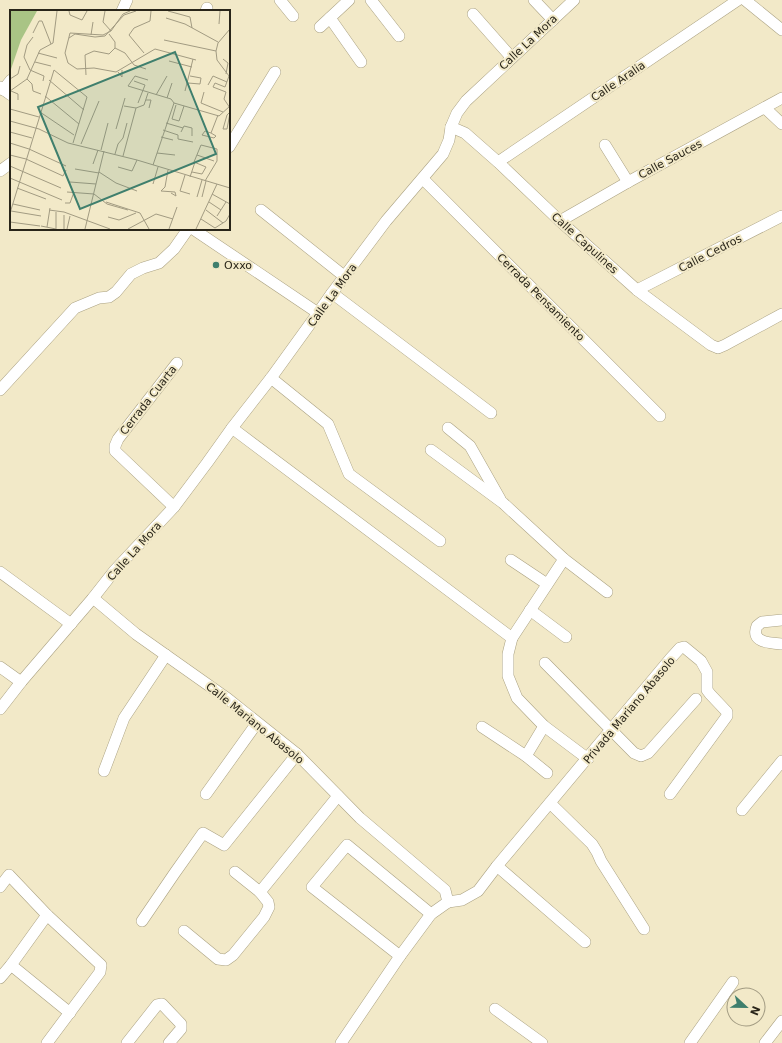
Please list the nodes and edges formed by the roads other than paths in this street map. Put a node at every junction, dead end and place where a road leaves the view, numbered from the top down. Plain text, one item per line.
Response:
1 (280, 0) edge
2 (349, 0) edge
3 (371, 0) edge
4 (534, 0) edge
5 (574, 0) edge
6 (738, 0) edge
7 (745, 0) edge
8 (473, 14) dead end
9 (293, 16) dead end
10 (330, 18) junction
11 (553, 20) junction
12 (320, 27) dead end
13 (782, 30) edge
14 (399, 36) dead end
15 (512, 58) junction
16 (361, 62) dead end
17 (275, 72) dead end
18 (10, 82) edge
19 (5, 91) edge
20 (782, 98) edge
21 (765, 108) junction
22 (782, 124) edge
23 (451, 127) junction
24 (230, 145) edge
25 (605, 145) dead end
26 (498, 162) junction
27 (10, 165) edge
28 (0, 171) edge
29 (423, 179) junction
30 (628, 182) junction
31 (261, 210) dead end
32 (782, 216) edge
33 (560, 221) junction
34 (187, 230) edge
35 (194, 230) edge
36 (344, 276) junction
37 (637, 290) junction
38 (332, 293) junction
39 (318, 313) junction
40 (782, 314) edge
41 (177, 363) dead end
42 (272, 378) junction
43 (0, 390) edge
44 (491, 413) dead end
45 (660, 416) dead end
46 (232, 428) junction
47 (448, 428) dead end
48 (431, 450) dead end
49 (503, 503) junction
50 (174, 507) junction
51 (440, 541) dead end
52 (564, 559) junction
53 (511, 560) dead end
54 (0, 572) edge
55 (547, 584) junction
56 (607, 592) dead end
57 (93, 598) junction
58 (530, 610) junction
59 (782, 620) edge
60 (71, 624) junction
61 (566, 637) dead end
62 (512, 638) junction
63 (782, 644) edge
64 (166, 655) junction
65 (545, 663) dead end
66 (0, 667) edge
67 (21, 682) junction
68 (696, 699) dead end
69 (0, 709) edge
70 (257, 723) junction
71 (544, 726) junction
72 (482, 727) dead end
73 (611, 730) junction
74 (297, 754) junction
75 (526, 756) junction
76 (588, 758) junction
77 (782, 762) edge
78 (104, 771) dead end
79 (547, 773) dead end
80 (206, 794) dead end
81 (670, 794) dead end
82 (338, 796) junction
83 (550, 803) junction
84 (742, 810) dead end
85 (497, 866) junction
86 (235, 872) dead end
87 (1, 883) edge
88 (260, 892) junction
89 (448, 902) junction
90 (431, 914) junction
91 (47, 915) junction
92 (142, 922) dead end
93 (644, 929) dead end
94 (184, 930) dead end
95 (586, 942) dead end
96 (400, 956) junction
97 (11, 965) junction
98 (0, 978) edge
99 (733, 982) dead end
100 (495, 1009) dead end
101 (70, 1013) junction
102 (782, 1021) edge
103 (47, 1043) edge
104 (127, 1043) edge
105 (168, 1043) edge
106 (340, 1043) edge
107 (542, 1043) edge
108 (690, 1043) edge
109 (765, 1043) edge

1 - 9 street
2 - 10 street
3 - 14 street
4 - 11 street
5 - 11 street, Calle La Mora
6 - 26 street, Calle Aralia
7 - 13 street
8 - 15 street
10 - 12 street
10 - 16 street
11 - 15 street, Calle La Mora
15 - 23 street, Calle La Mora
17 - 24 street
18 - 19 street
20 - 21 street, Calle Sauces
21 - 22 street
21 - 30 street, Calle Sauces
23 - 26 street, Calle Capulines
23 - 29 street, Calle La Mora
25 - 30 street
26 - 33 street, Calle Capulines
27 - 28 street
29 - 36 street, Calle La Mora
29 - 45 street, Cerrada Pensamiento
30 - 33 street, Calle Sauces
31 - 36 street
32 - 37 street, Calle Cedros
33 - 37 street, Calle Capulines
34 - 43 street
35 - 39 street
36 - 38 street, Calle La Mora
37 - 40 street, Calle Capulines
38 - 39 street, Calle La Mora
38 - 44 street
39 - 42 street, Calle La Mora
41 - 50 street, Cerrada Cuarta
42 - 46 street, Calle La Mora
42 - 51 street
46 - 50 street, Calle La Mora
46 - 62 street
47 - 49 street
48 - 49 street
49 - 52 street
50 - 57 street, Calle La Mora
52 - 55 street
52 - 56 street
53 - 55 street
54 - 60 street
55 - 58 street
57 - 60 street, Calle La Mora
57 - 64 street, Calle Mariano Abasolo
58 - 61 street
58 - 62 street
59 - 63 street
60 - 67 street, Calle La Mora
62 - 71 street
64 - 70 street, Calle Mariano Abasolo
64 - 78 street
65 - 73 street
66 - 67 street
67 - 69 street, Calle La Mora
68 - 73 street
70 - 74 street, Calle Mariano Abasolo
70 - 80 street
71 - 75 street
71 - 76 street
72 - 75 street
73 - 76 street, Privada Mariano Abasolo
73 - 81 street, Privada Mariano Abasolo
74 - 82 street, Calle Mariano Abasolo
74 - 92 street
75 - 79 street
76 - 83 street, Privada Mariano Abasolo
77 - 84 street
82 - 88 street
82 - 89 street, Calle Mariano Abasolo
83 - 85 street, Privada Mariano Abasolo
83 - 93 street
85 - 89 street, Privada Mariano Abasolo
85 - 95 street
86 - 88 street
87 - 91 street
88 - 94 street
89 - 90 street
90 - 96 street
90 - 96 street
91 - 97 street
91 - 101 street
96 - 106 street
97 - 98 street
97 - 101 street
99 - 108 street
100 - 107 street
101 - 103 street
102 - 109 street
104 - 105 street

